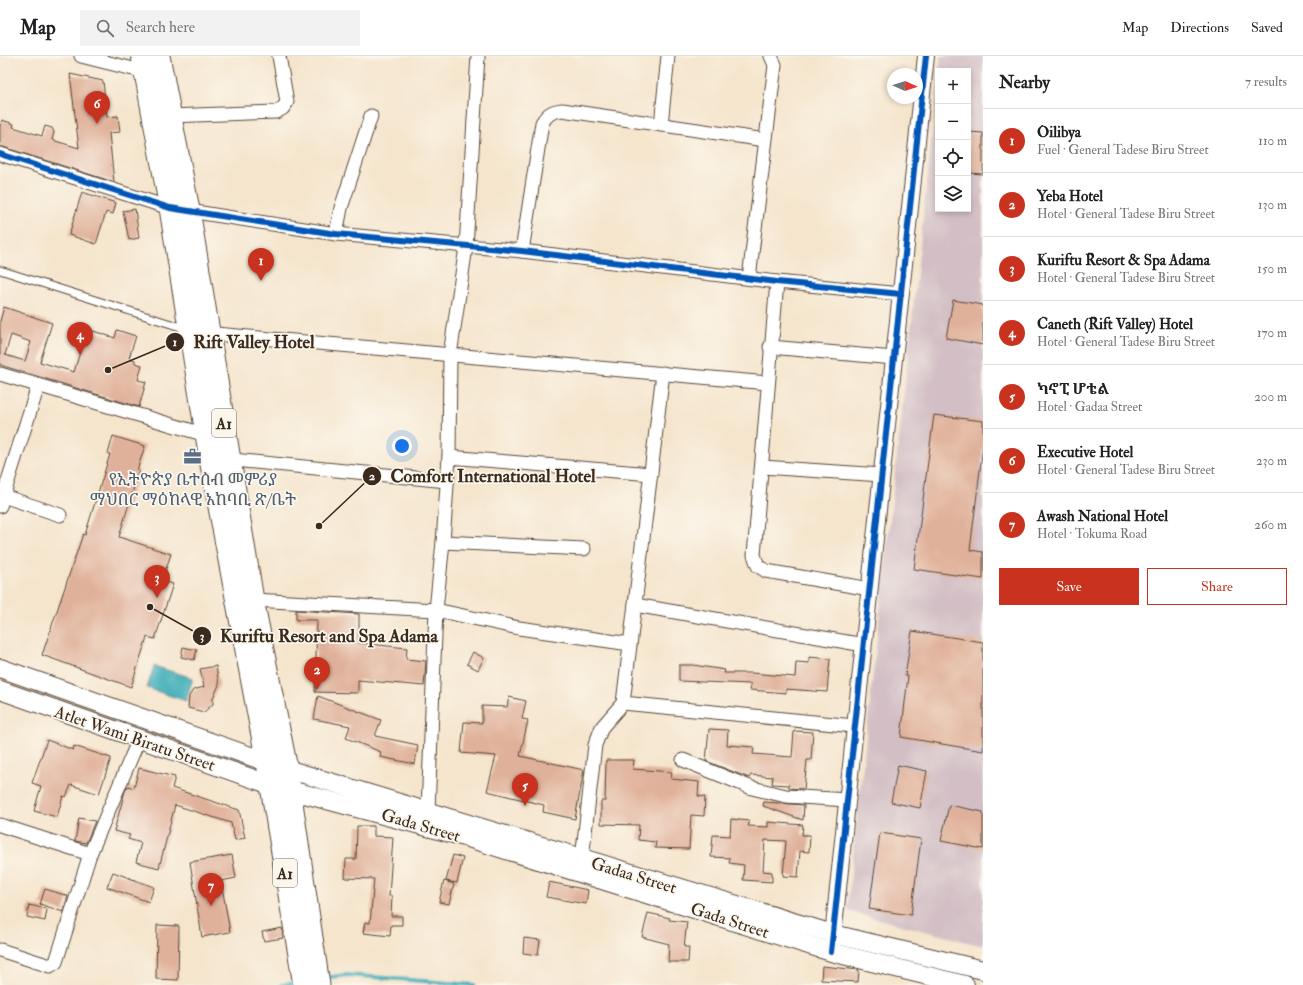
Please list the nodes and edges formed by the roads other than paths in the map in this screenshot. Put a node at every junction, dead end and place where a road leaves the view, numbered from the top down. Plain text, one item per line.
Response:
1 (81, 56) edge
2 (159, 56) edge
3 (279, 56) edge
4 (478, 56) edge
5 (668, 56) edge
6 (771, 56) edge
7 (926, 56) edge
8 (144, 64) edge
9 (170, 116) junction
10 (371, 116) dead end
11 (661, 125) junction
12 (765, 140) junction
13 (0, 154) edge
14 (179, 209) junction
15 (336, 234) junction
16 (466, 246) junction
17 (522, 251) junction
18 (0, 270) edge
19 (749, 278) junction
20 (777, 282) junction
21 (901, 294) junction
22 (200, 332) junction
23 (770, 347) junction
24 (450, 355) junction
25 (894, 358) junction
26 (0, 374) edge
27 (663, 374) junction
28 (768, 383) junction
29 (38, 386) junction
30 (206, 435) junction
31 (449, 457) junction
32 (219, 459) junction
33 (762, 467) junction
34 (651, 474) junction
35 (882, 475) junction
36 (447, 481) junction
37 (1, 499) edge
38 (60, 514) dead end
39 (443, 542) junction
40 (584, 549) dead end
41 (870, 589) junction
42 (253, 600) junction
43 (635, 605) junction
44 (436, 610) junction
45 (630, 644) junction
46 (864, 644) junction
47 (0, 668) edge
48 (0, 690) edge
49 (623, 703) junction
50 (854, 726) junction
51 (138, 740) junction
52 (683, 760) dead end
53 (267, 762) junction
54 (287, 769) junction
55 (280, 788) junction
56 (847, 800) junction
57 (428, 811) junction
58 (0, 825) edge
59 (90, 854) junction
60 (582, 859) junction
61 (833, 934) junction
62 (0, 950) edge
63 (831, 952) junction
64 (307, 958) junction
65 (983, 970) edge
66 (304, 985) edge
67 (319, 985) edge
68 (965, 985) edge

1 - 8 street
2 - 9 main road, A1
3 - 9 street
4 - 16 street
5 - 11 street
6 - 12 street
7 - 21 street
8 - 14 main road, A1
9 - 14 main road, A1
10 - 15 street
11 - 12 street
11 - 17 street
12 - 19 street
13 - 14 street
14 - 15 street
14 - 22 main road, A1
15 - 16 street
16 - 17 street
16 - 24 street
17 - 19 street
18 - 22 lane
19 - 20 street
20 - 21 street
20 - 23 street
21 - 25 street
22 - 24 street
22 - 30 main road, A1
22 - 32 main road, A1
23 - 25 street
23 - 28 street
24 - 27 street
24 - 31 street
25 - 35 street
26 - 29 street
27 - 28 street
27 - 34 street
28 - 33 street
29 - 30 street
29 - 37 street
30 - 32 main road, A1
31 - 34 street
31 - 36 street
32 - 36 street
32 - 42 main road, A1
32 - 53 main road, A1
33 - 35 street
33 - 41 street
34 - 43 street
35 - 41 street
36 - 39 street
37 - 38 street
39 - 40 street
39 - 44 street
41 - 46 street
42 - 44 street
42 - 54 main road, A1
43 - 45 street
43 - 46 street
44 - 45 street
44 - 57 street
45 - 49 street
46 - 50 street
47 - 53 main road, Atlet Wami Biratu Street
48 - 51 main road, Atlet Wami Biratu Street
49 - 50 street
49 - 60 street
50 - 56 street
51 - 55 main road, Atlet Wami Biratu Street
51 - 59 street
52 - 56 street
53 - 54 main road, Atlet Wami Biratu Street
53 - 55 main road, A1
54 - 55 main road, A1
54 - 57 main road, Gadaa Street
55 - 63 main road, Gada Street
55 - 64 main road, A1
56 - 61 street
57 - 60 main road, Gadaa Street
58 - 59 street
59 - 62 street
60 - 61 main road, Gadaa Street
61 - 63 street
61 - 65 main road, Gadaa Street
63 - 68 main road, Gada Street
64 - 66 main road, A1
64 - 67 main road, A1

